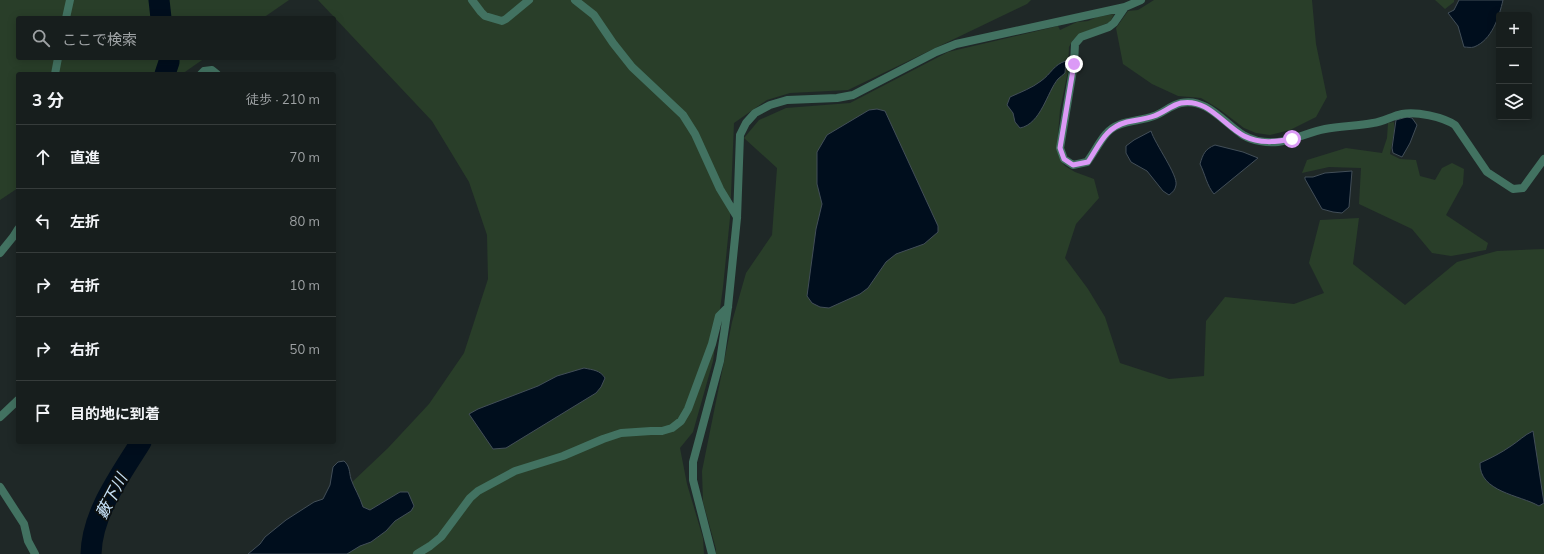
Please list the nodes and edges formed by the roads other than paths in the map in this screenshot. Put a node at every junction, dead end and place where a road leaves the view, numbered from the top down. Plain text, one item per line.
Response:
1 (70, 0) edge
2 (472, 0) edge
3 (529, 0) edge
4 (575, 0) edge
5 (1141, 0) edge
6 (1125, 7) junction
7 (66, 16) edge
8 (58, 60) edge
9 (55, 72) edge
10 (203, 72) edge
11 (214, 72) edge
12 (1544, 159) edge
13 (737, 218) junction
14 (16, 232) edge
15 (0, 253) edge
16 (728, 307) junction
17 (16, 402) edge
18 (0, 417) edge
19 (0, 487) edge
20 (35, 554) edge
21 (417, 554) edge
22 (712, 554) edge

1 - 7 street
2 - 3 street
4 - 13 street
5 - 6 street
6 - 12 street
6 - 13 street
8 - 9 street
10 - 11 street
13 - 16 street
14 - 15 street
16 - 21 street
16 - 22 street
17 - 18 street
19 - 20 street

